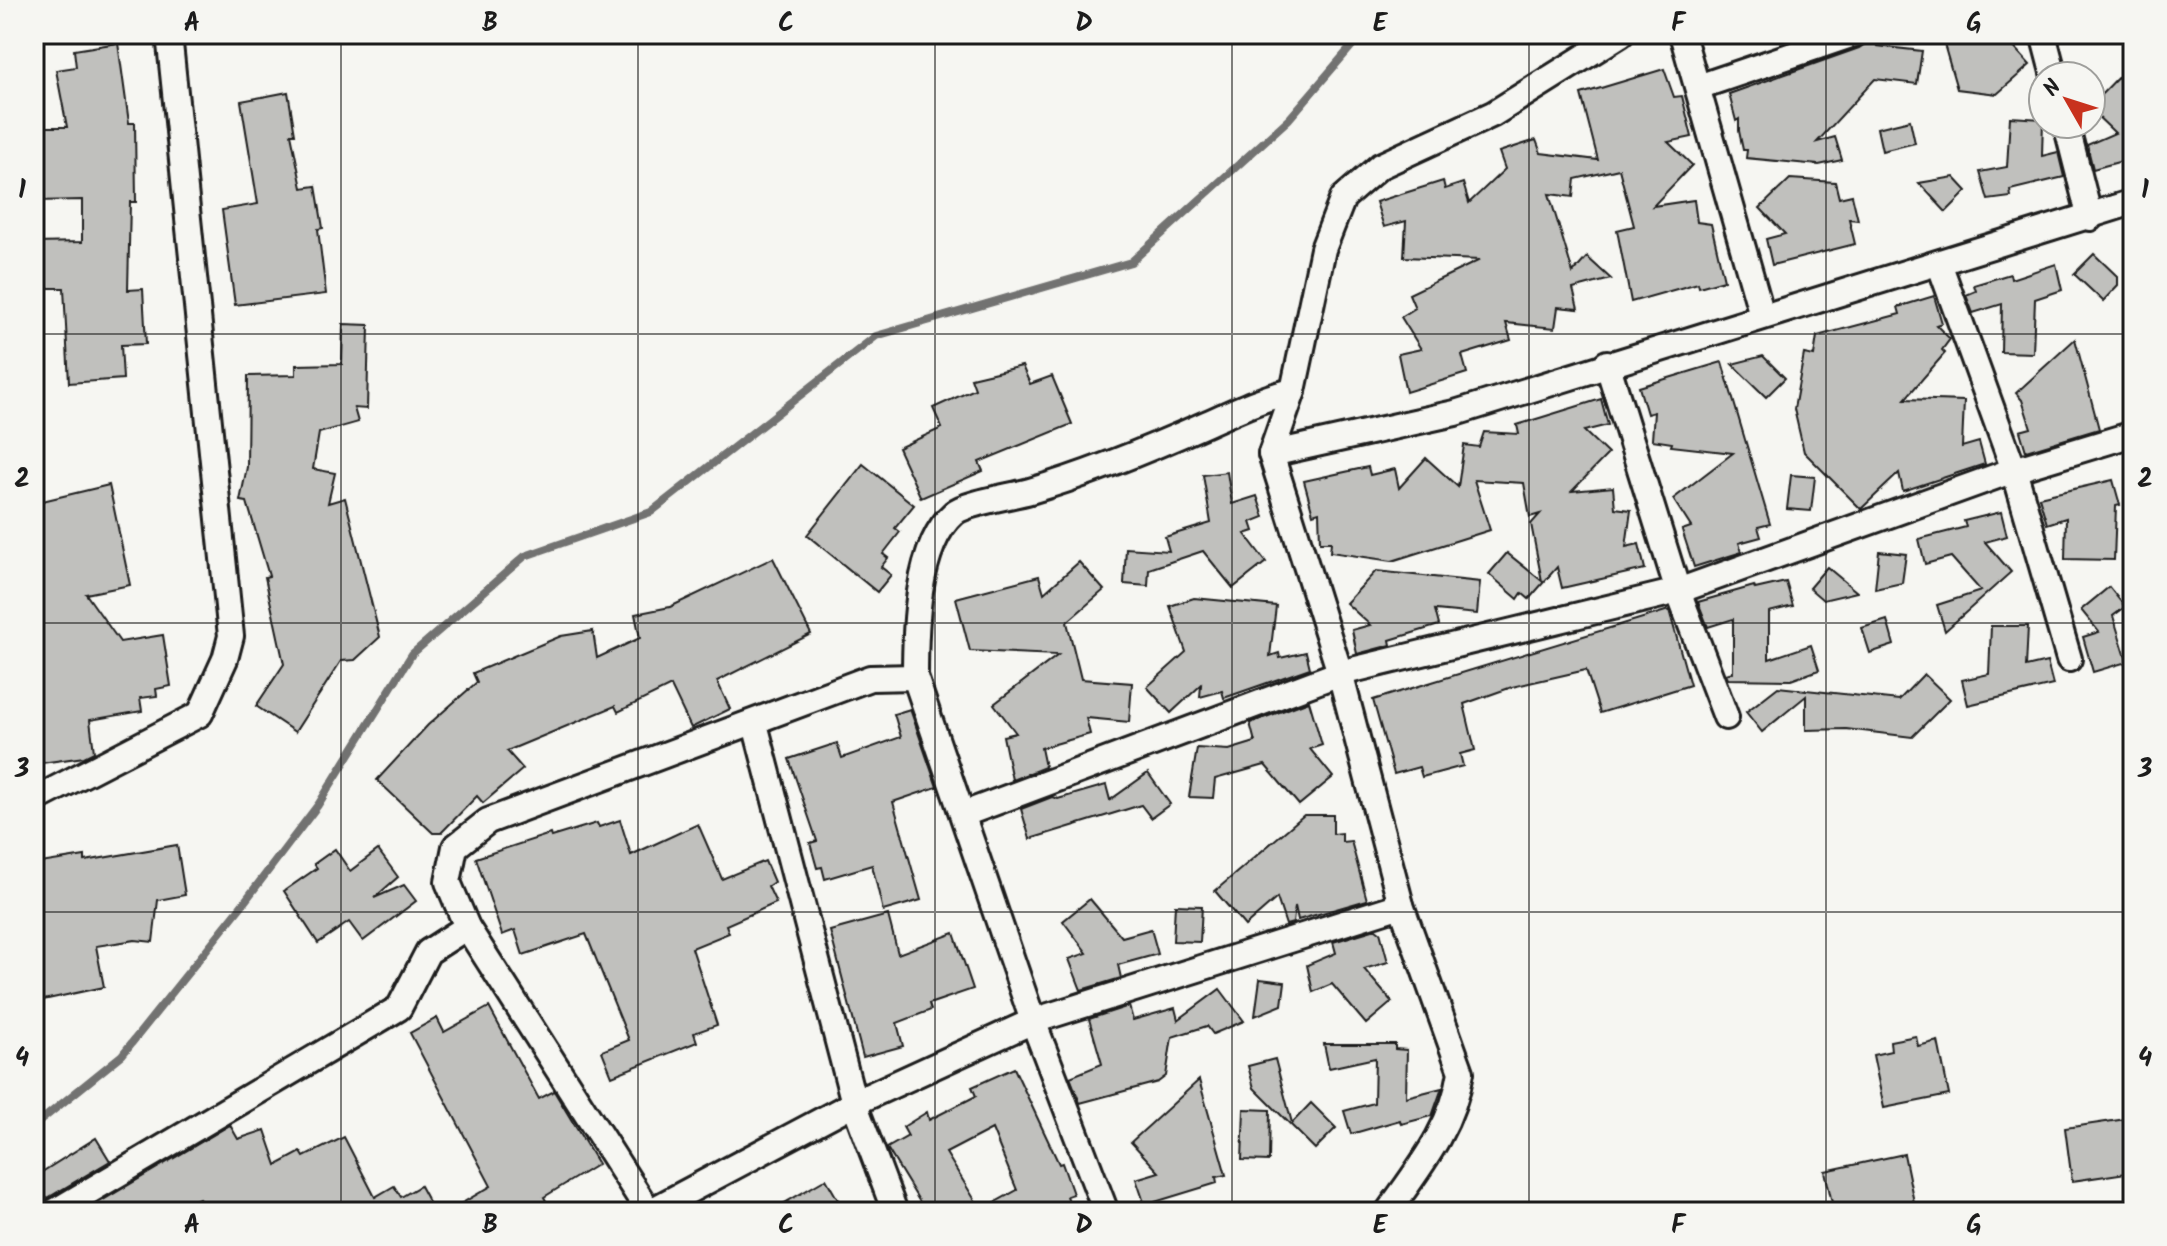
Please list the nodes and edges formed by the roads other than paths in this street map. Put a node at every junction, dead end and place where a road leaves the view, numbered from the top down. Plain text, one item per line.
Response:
1 (169, 34) edge
2 (1621, 34) edge
3 (1682, 34) edge
4 (1854, 34) edge
5 (2043, 34) edge
6 (2050, 60) edge
7 (1698, 87) junction
8 (2070, 140) edge
9 (2133, 202) edge
10 (2090, 218) junction
11 (1939, 263) junction
12 (1762, 315) junction
13 (1607, 363) junction
14 (1293, 391) junction
15 (2133, 434) edge
16 (1271, 454) junction
17 (2014, 470) junction
18 (1678, 591) junction
19 (2069, 659) dead end
20 (1340, 673) junction
21 (915, 677) junction
22 (1726, 717) dead end
23 (755, 724) junction
24 (34, 800) edge
25 (964, 814) junction
26 (1401, 905) junction
27 (467, 927) junction
28 (1033, 1021) junction
29 (854, 1103) junction
30 (54, 1212) edge
31 (895, 1212) edge
32 (1106, 1212) edge
33 (1388, 1212) edge

1 - 24 street
2 - 14 street
3 - 7 street
4 - 7 street
5 - 6 street
7 - 12 street
8 - 10 street
9 - 10 street
10 - 11 street
11 - 12 street
11 - 17 street
12 - 13 street
13 - 16 street
13 - 18 street
14 - 16 street
14 - 21 street
15 - 17 street
16 - 20 street
17 - 18 street
17 - 19 street
18 - 20 street
18 - 22 street
20 - 25 street
20 - 26 street
21 - 23 street
21 - 25 street
23 - 27 street
23 - 29 street
25 - 28 street
26 - 28 street
26 - 33 street
27 - 29 street
27 - 30 street
28 - 29 street
28 - 32 street
29 - 31 street

